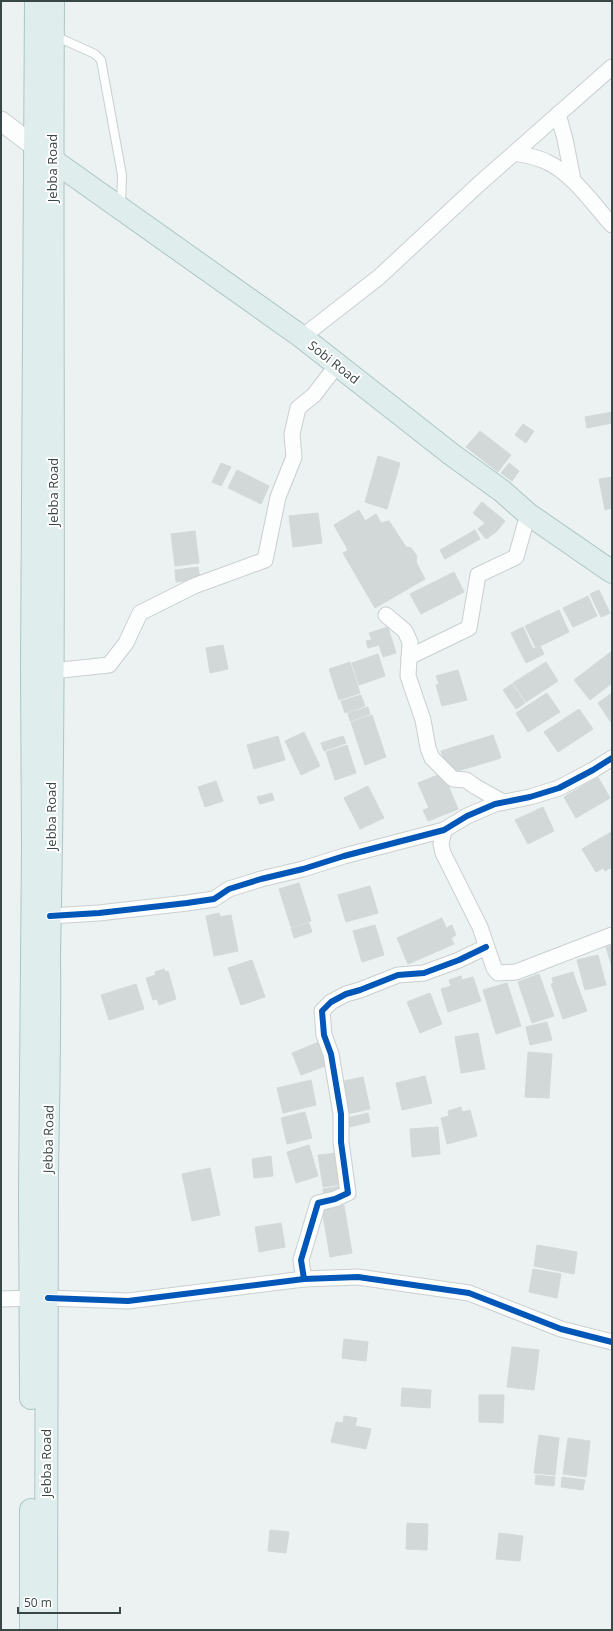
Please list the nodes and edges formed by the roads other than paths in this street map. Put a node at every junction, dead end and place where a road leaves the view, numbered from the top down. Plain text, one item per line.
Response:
1 (36, 1) edge
2 (52, 1) edge
3 (52, 35) junction
4 (612, 67) edge
5 (558, 114) junction
6 (1, 121) edge
7 (34, 146) junction
8 (515, 153) junction
9 (51, 159) junction
10 (573, 180) junction
11 (121, 208) junction
12 (612, 225) edge
13 (302, 337) junction
14 (337, 365) junction
15 (528, 514) junction
16 (612, 572) edge
17 (386, 615) dead end
18 (409, 658) junction
19 (52, 671) junction
20 (612, 758) edge
21 (503, 802) junction
22 (444, 830) junction
23 (50, 916) junction
24 (612, 935) edge
25 (486, 947) junction
26 (304, 1279) junction
27 (39, 1298) junction
28 (1, 1299) edge
29 (612, 1342) edge
30 (31, 1630) edge
31 (46, 1630) edge

1 - 7 highway
2 - 3 highway, Jebba Road
3 - 9 highway, Jebba Road
3 - 11 lane
4 - 5 street
5 - 8 street
5 - 10 street
6 - 7 street
7 - 27 highway
8 - 10 street
8 - 13 street
9 - 11 highway, Sobi Road
9 - 19 highway, Jebba Road
10 - 12 street
11 - 13 highway, Sobi Road
13 - 14 highway, Sobi Road
14 - 15 highway, Sobi Road
14 - 19 street
15 - 16 highway, Sobi Road
15 - 18 street
17 - 18 street
18 - 21 street
19 - 23 highway, Jebba Road
20 - 21 street
21 - 22 street
22 - 23 street
22 - 25 street
23 - 27 highway, Jebba Road
24 - 25 street
25 - 26 street
26 - 27 street
26 - 29 street
27 - 28 street
27 - 30 highway
27 - 31 highway, Jebba Road

